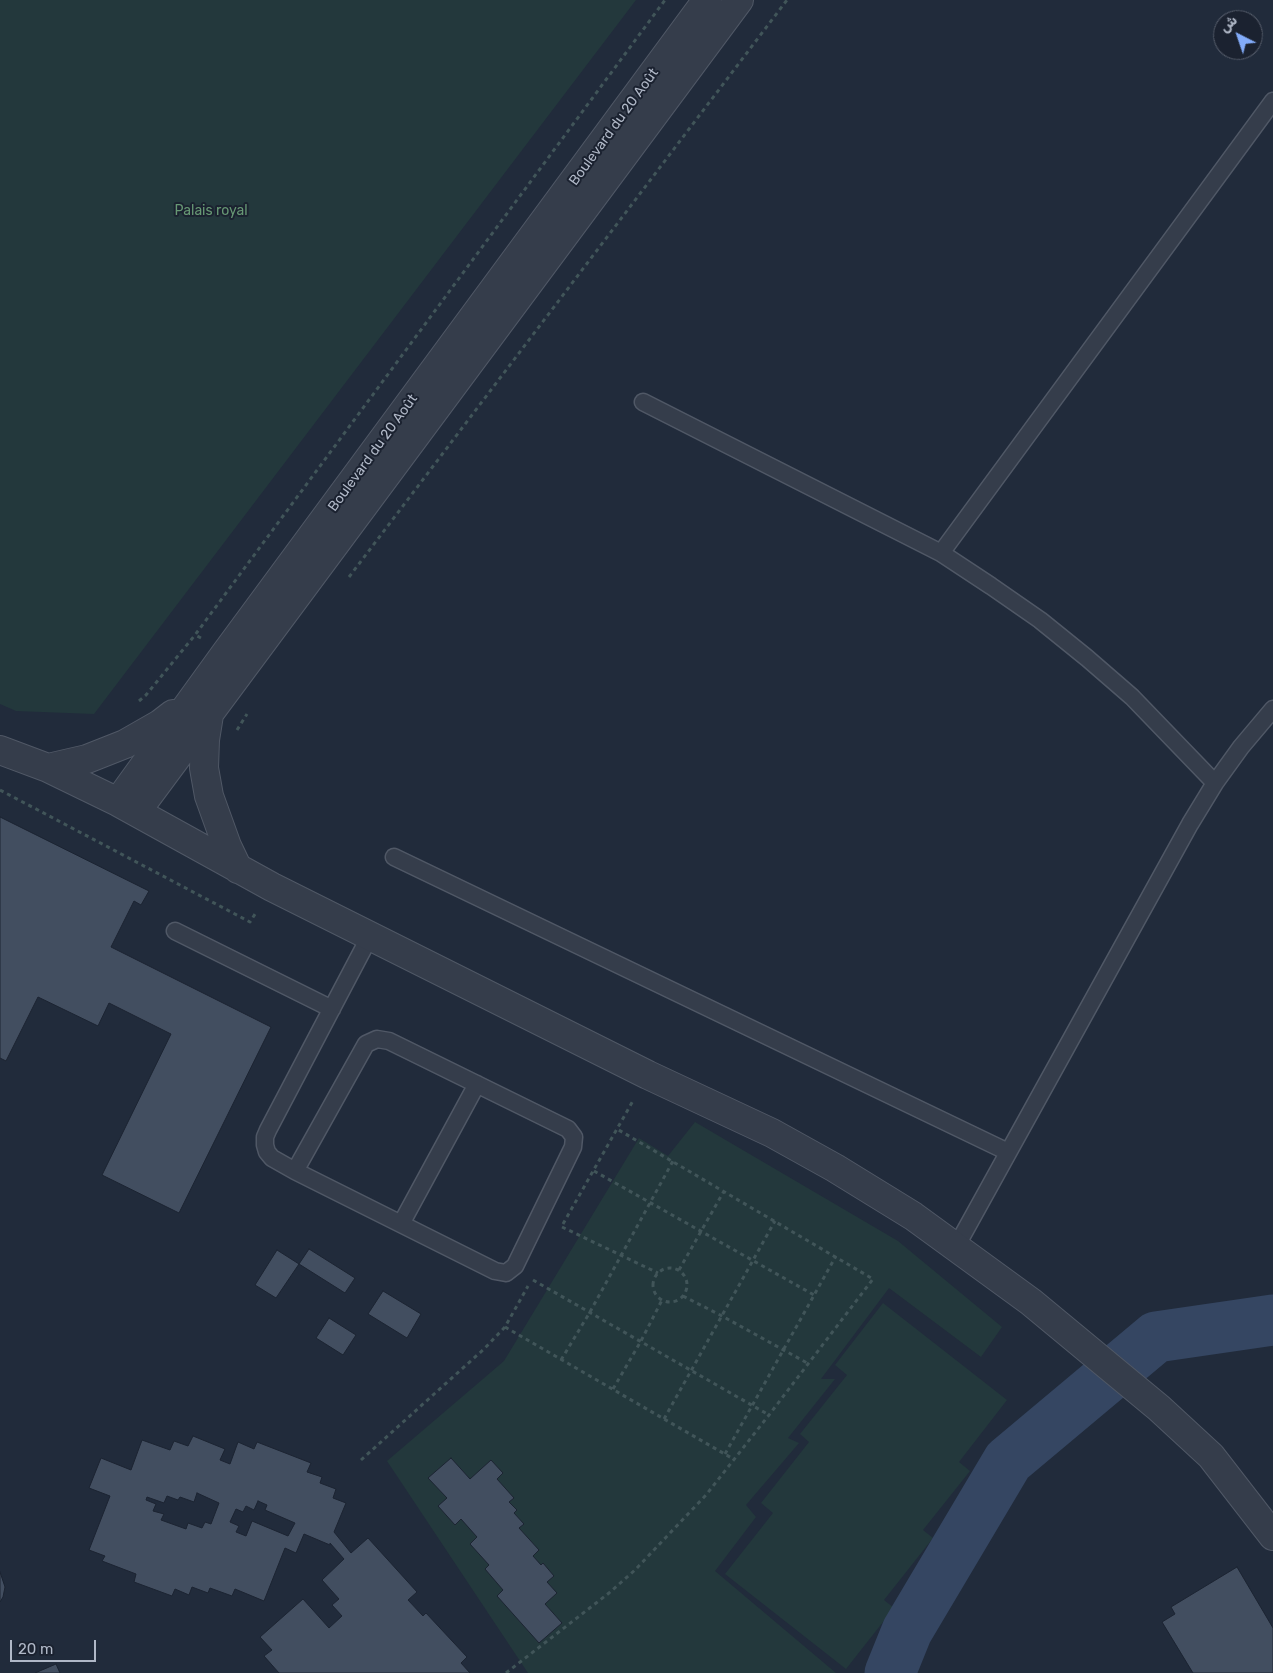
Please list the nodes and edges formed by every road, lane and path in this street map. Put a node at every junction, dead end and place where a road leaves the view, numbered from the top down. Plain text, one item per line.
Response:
1 (666, 0) edge
2 (707, 0) edge
3 (739, 0) edge
4 (787, 0) edge
5 (1273, 101) edge
6 (642, 402) dead end
7 (941, 553) junction
8 (344, 583) dead end
9 (195, 635) junction
10 (225, 654) junction
11 (139, 701) dead end
12 (201, 706) junction
13 (1273, 709) edge
14 (0, 750) edge
15 (48, 768) junction
16 (1215, 783) junction
17 (127, 807) junction
18 (394, 857) dead end
19 (238, 870) junction
20 (175, 931) dead end
21 (370, 936) junction
22 (332, 1009) junction
23 (476, 1084) junction
24 (617, 1129) dead end
25 (1008, 1152) junction
26 (673, 1161) junction
27 (295, 1171) junction
28 (594, 1171) dead end
29 (724, 1191) junction
30 (650, 1202) junction
31 (775, 1221) junction
32 (401, 1224) junction
33 (562, 1227) dead end
34 (701, 1231) junction
35 (956, 1247) junction
36 (621, 1256) junction
37 (836, 1256) junction
38 (752, 1260) junction
39 (679, 1270) junction
40 (658, 1273) junction
41 (532, 1279) dead end
42 (814, 1294) junction
43 (683, 1296) junction
44 (662, 1300) junction
45 (590, 1312) junction
46 (722, 1316) junction
47 (505, 1327) dead end
48 (641, 1341) junction
49 (783, 1349) junction
50 (561, 1360) junction
51 (809, 1364) junction
52 (691, 1370) junction
53 (613, 1389) junction
54 (753, 1404) junction
55 (769, 1415) junction
56 (664, 1419) junction
57 (725, 1454) junction
58 (735, 1460) junction
59 (1273, 1536) edge
60 (506, 1673) edge

1 - 9 path
2 - 10 street, Boulevard du 20 Août
3 - 12 street, Boulevard du 20 Août
4 - 8 path
5 - 7 lane
6 - 7 lane
7 - 16 lane
9 - 10 path
9 - 11 path
10 - 12 street, Boulevard du 20 Août
12 - 15 street
12 - 17 street, Boulevard du 20 Août
12 - 19 street
13 - 16 lane
14 - 15 street
15 - 17 street
16 - 25 lane
17 - 19 street
18 - 25 lane
19 - 21 street
20 - 22 lane
21 - 22 lane
21 - 35 street
22 - 27 lane
23 - 27 lane
23 - 32 lane
23 - 32 lane
24 - 26 path
25 - 35 lane
26 - 29 path
26 - 30 path
27 - 32 lane
28 - 30 path
29 - 31 path
29 - 34 path
30 - 34 path
30 - 36 path
31 - 37 path
31 - 38 path
33 - 36 path
34 - 38 path
34 - 39 path
35 - 59 street
36 - 40 path
36 - 45 path
37 - 42 path
37 - 51 path
38 - 42 path
38 - 46 path
39 - 40 path
39 - 43 path
40 - 44 path
41 - 45 path
42 - 49 path
43 - 44 path
43 - 46 path
44 - 48 path
45 - 48 path
45 - 50 path
46 - 49 path
46 - 52 path
47 - 50 path
48 - 52 path
48 - 53 path
49 - 51 path
49 - 54 path
50 - 53 path
51 - 55 path
52 - 54 path
52 - 56 path
53 - 56 path
54 - 55 path
54 - 57 path
55 - 58 path
56 - 57 path
57 - 58 path
58 - 60 path

